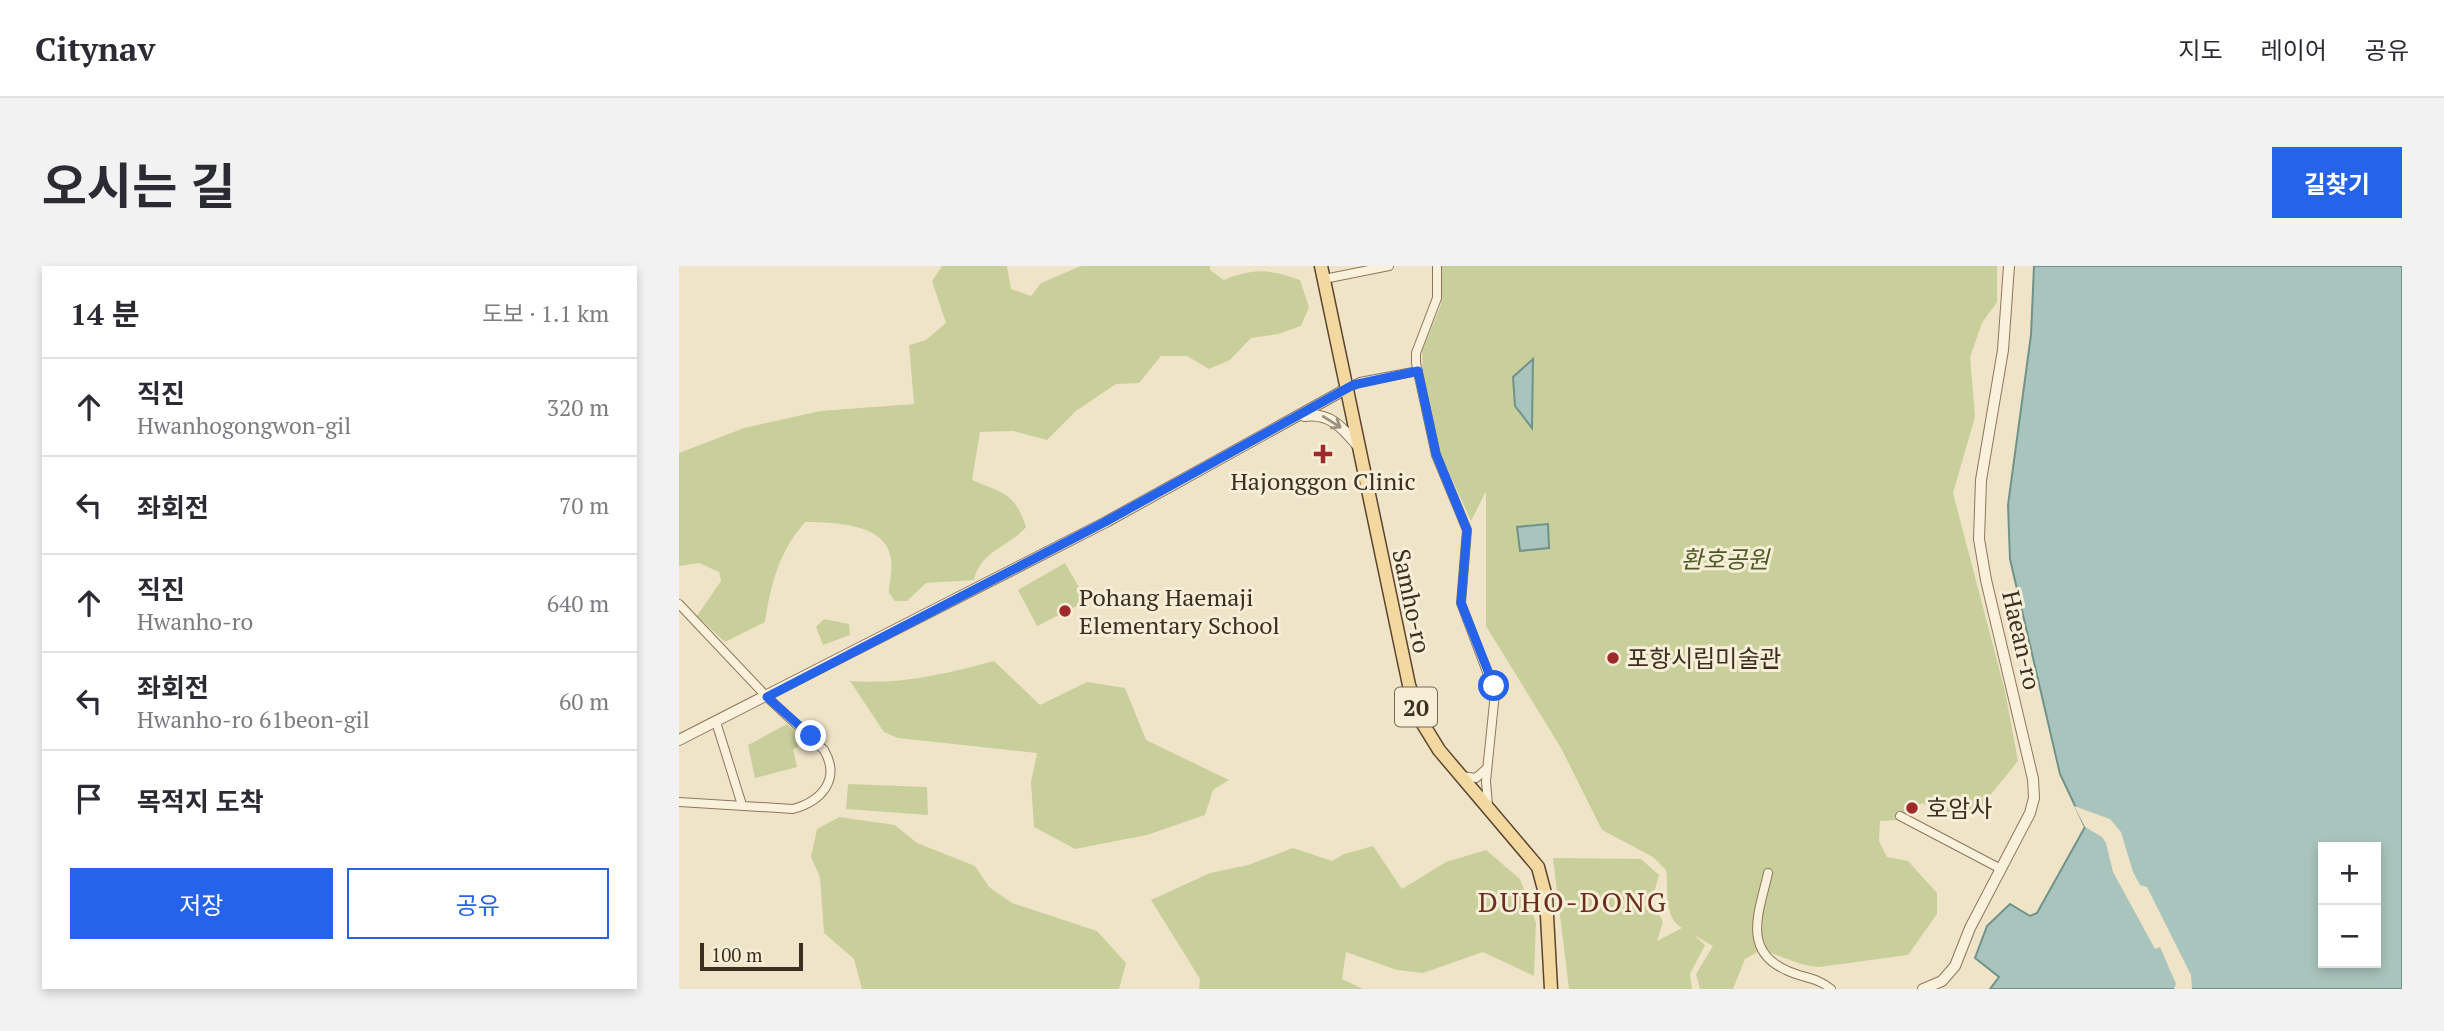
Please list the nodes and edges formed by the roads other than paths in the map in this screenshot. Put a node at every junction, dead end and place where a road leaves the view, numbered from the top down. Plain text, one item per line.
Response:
1 (1389, 266) edge
2 (1437, 266) edge
3 (2009, 266) edge
4 (1322, 272) edge
5 (1418, 371) junction
6 (1346, 389) junction
7 (1300, 416) junction
8 (1357, 445) junction
9 (679, 604) edge
10 (767, 697) junction
11 (716, 722) junction
12 (679, 740) edge
13 (1487, 766) junction
14 (1456, 773) junction
15 (679, 802) edge
16 (742, 805) junction
17 (1488, 808) junction
18 (1900, 817) dead end
19 (2001, 869) junction
20 (1768, 873) dead end
21 (1551, 989) edge
22 (1831, 989) edge
23 (1923, 989) edge

1 - 4 street
2 - 5 street
3 - 19 street, Haean-ro
4 - 6 main road, Samho-ro / 20
5 - 6 street
5 - 13 street
6 - 7 street
6 - 8 main road, Samho-ro / 20
7 -> 8 street
7 - 10 street
8 - 14 main road, Samho-ro / 20
9 - 10 street
10 - 11 street
10 - 16 street
11 - 12 street
11 - 16 street
13 - 14 street
13 - 17 street
14 - 17 main road, Samho-ro / 20
15 - 16 street
17 - 21 main road, Samho-ro / 20
18 - 19 street
19 - 23 street, Haean-ro
20 - 22 street

